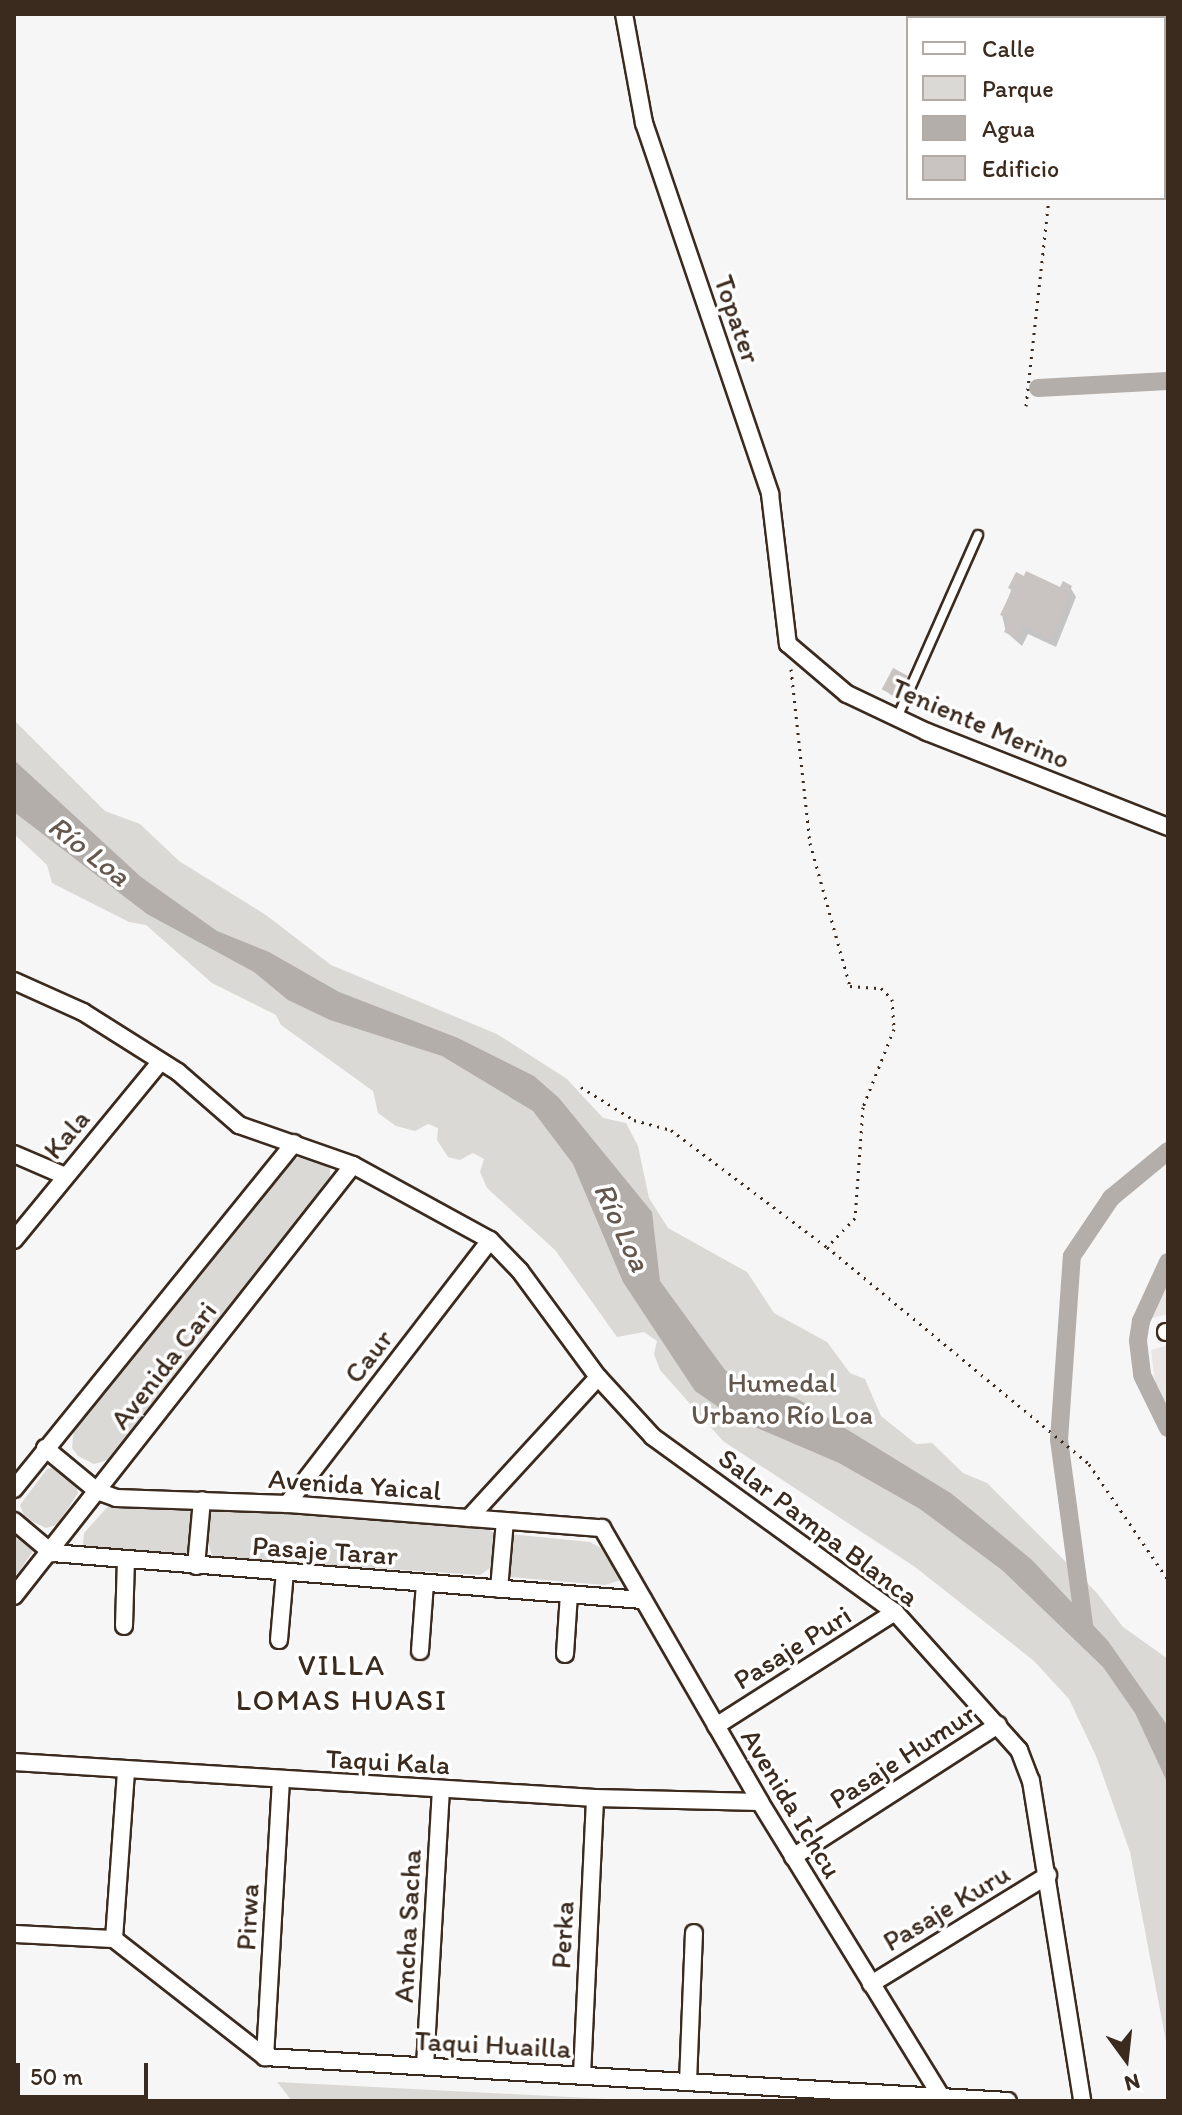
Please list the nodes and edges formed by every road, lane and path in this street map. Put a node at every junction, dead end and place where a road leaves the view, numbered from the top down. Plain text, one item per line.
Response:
1 (624, 14) edge
2 (1049, 200) edge
3 (1026, 406) dead end
4 (978, 535) dead end
5 (788, 644) junction
6 (897, 718) junction
7 (1168, 827) edge
8 (14, 981) edge
9 (160, 1062) junction
10 (581, 1087) dead end
11 (294, 1143) junction
12 (14, 1154) edge
13 (353, 1165) junction
14 (65, 1176) junction
15 (14, 1240) edge
16 (490, 1240) junction
17 (827, 1247) junction
18 (598, 1377) junction
19 (45, 1448) junction
20 (14, 1489) edge
21 (97, 1491) junction
22 (202, 1500) junction
23 (287, 1504) junction
24 (469, 1518) junction
25 (14, 1521) edge
26 (505, 1521) junction
27 (602, 1528) joint
28 (52, 1553) junction
29 (126, 1560) junction
30 (196, 1566) junction
31 (285, 1572) junction
32 (1168, 1580) edge
33 (425, 1583) junction
34 (499, 1589) junction
35 (569, 1594) junction
36 (14, 1596) edge
37 (643, 1600) junction
38 (895, 1612) junction
39 (124, 1626) dead end
40 (279, 1640) dead end
41 (420, 1651) dead end
42 (565, 1654) dead end
43 (998, 1725) junction
44 (716, 1726) junction
45 (14, 1762) edge
46 (126, 1770) junction
47 (281, 1781) junction
48 (441, 1790) junction
49 (595, 1798) junction
50 (760, 1802) junction
51 (793, 1857) junction
52 (1048, 1875) junction
53 (694, 1933) dead end
54 (14, 1934) edge
55 (114, 1939) junction
56 (871, 1984) junction
57 (265, 2057) junction
58 (425, 2066) junction
59 (582, 2075) junction
60 (688, 2082) junction
61 (765, 2094) edge
62 (943, 2100) edge
63 (1008, 2101) edge
64 (1082, 2101) edge

1 - 5 street, Topater
2 - 3 path
4 - 6 lane
5 - 6 street, Teniente Merino
5 - 17 path
6 - 7 street, Teniente Merino
8 - 9 street, Salar Pampa Blanca
9 - 11 street, Salar Pampa Blanca
9 - 14 street, Kala
10 - 17 path
11 - 13 street, Salar Pampa Blanca
11 - 19 street, Avenida Cari
12 - 14 street
13 - 16 street, Salar Pampa Blanca
13 - 21 street, Avenida Cari
14 - 15 street, Kala
16 - 18 street, Salar Pampa Blanca
16 - 23 street, Caur
17 - 32 path
18 - 24 street
18 - 38 street, Salar Pampa Blanca
19 - 20 street, Avenida Cari
19 - 21 street, Avenida Yaical
21 - 22 street, Avenida Yaical
21 - 28 street, Avenida Cari
22 - 23 street, Avenida Yaical
22 - 30 street
23 - 24 street, Avenida Yaical
24 - 26 street, Avenida Yaical
25 - 28 street
26 - 27 street, Avenida Yaical
26 - 34 street
27 - 37 street, Avenida Ichcu
28 - 29 street, Pasaje Tarar
28 - 36 street, Avenida Cari
29 - 30 street, Pasaje Tarar
29 - 39 street
30 - 31 street, Pasaje Tarar
31 - 33 street, Pasaje Tarar
31 - 40 street
33 - 34 street, Pasaje Tarar
33 - 41 street
34 - 35 street, Pasaje Tarar
35 - 37 street, Pasaje Tarar
35 - 42 street
37 - 44 street, Avenida Ichcu
38 - 43 street, Salar Pampa Blanca
38 - 44 street, Pasaje Puri
43 - 51 street, Pasaje Humur
43 - 52 street, Salar Pampa Blanca
44 - 50 street, Avenida Ichcu
45 - 46 street, Taqui Kala
46 - 47 street, Taqui Kala
46 - 55 street
47 - 48 street, Taqui Kala
47 - 57 street, Pirwa
48 - 49 street, Taqui Kala
48 - 58 street, Ancha Sacha
49 - 50 street, Taqui Kala
49 - 59 street, Perka
50 - 51 street, Avenida Ichcu
51 - 56 street, Avenida Ichcu
52 - 56 street, Pasaje Kuru
52 - 64 street, Salar Pampa Blanca
53 - 60 street
54 - 55 street
55 - 57 street
56 - 62 street, Avenida Ichcu
57 - 58 street, Taqui Huailla
58 - 59 street, Taqui Huailla
59 - 60 street, Taqui Huailla
60 - 61 street, Taqui Huailla
61 - 62 street, Taqui Huailla
62 - 63 street, Taqui Huailla

